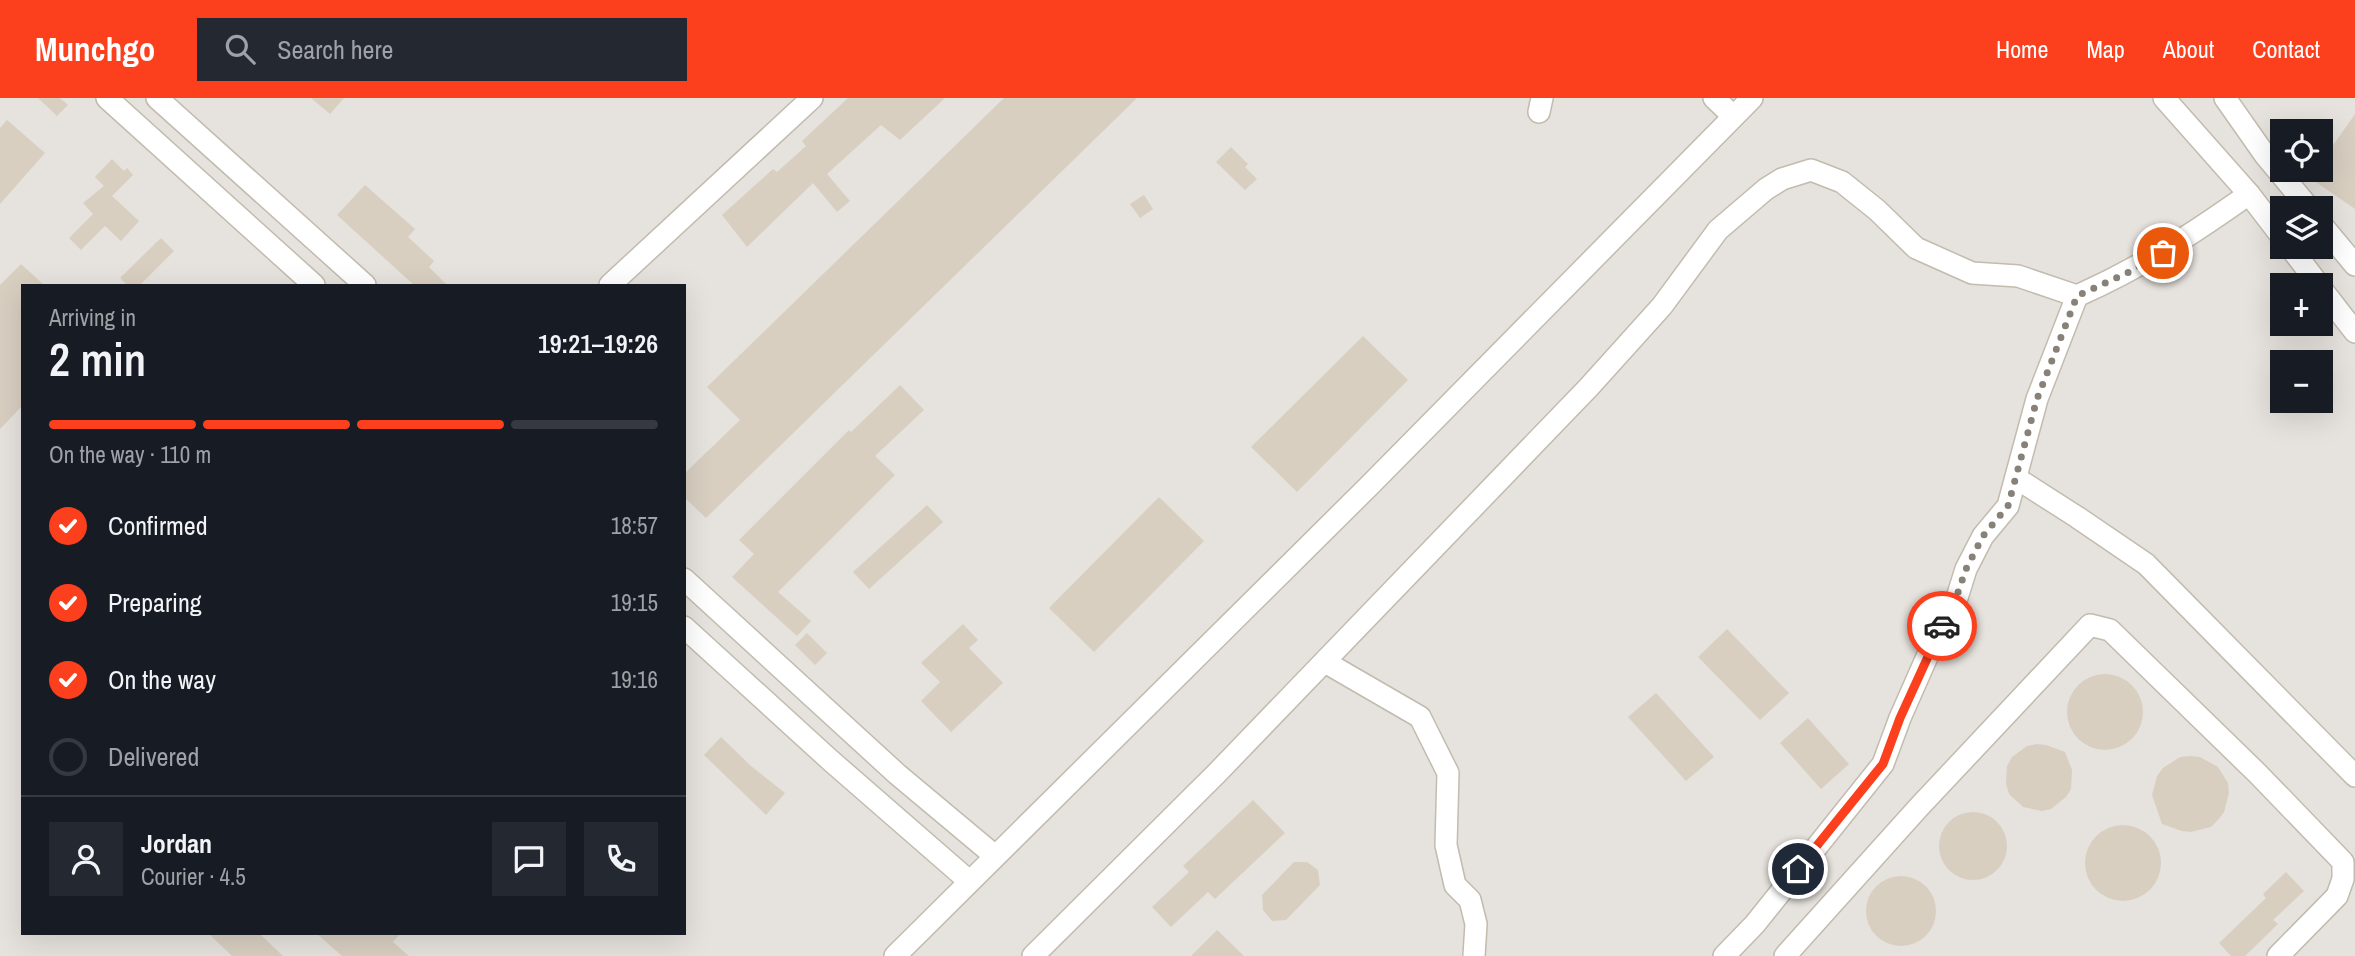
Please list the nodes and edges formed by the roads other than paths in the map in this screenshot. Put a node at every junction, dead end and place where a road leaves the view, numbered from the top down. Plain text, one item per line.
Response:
1 (107, 98) edge
2 (157, 98) edge
3 (812, 98) edge
4 (1714, 98) edge
5 (1752, 98) edge
6 (2164, 98) edge
7 (2225, 98) edge
8 (1733, 116) junction
9 (2249, 194) junction
10 (2299, 196) edge
11 (2270, 221) edge
12 (2333, 239) edge
13 (2299, 259) edge
14 (2355, 265) edge
15 (2310, 273) edge
16 (313, 284) edge
17 (364, 284) edge
18 (611, 284) edge
19 (2077, 296) junction
20 (2333, 303) edge
21 (2355, 332) edge
22 (2016, 478) junction
23 (686, 581) edge
24 (686, 628) edge
25 (1325, 662) junction
26 (2355, 776) edge
27 (995, 856) junction
28 (969, 881) junction
29 (894, 956) edge
30 (1033, 956) edge
31 (1474, 956) edge
32 (1724, 956) edge
33 (1785, 956) edge
34 (2278, 956) edge

1 - 16 street
2 - 17 street
3 - 18 street
4 - 8 street
5 - 8 street
6 - 9 street
7 - 10 street
8 - 27 street
9 - 11 street
9 - 19 street
12 - 14 street
13 - 15 street
19 - 22 street
19 - 25 street
20 - 21 street
22 - 26 street
22 - 32 street
23 - 27 street
24 - 28 street
25 - 30 street
25 - 31 street
27 - 28 street
28 - 29 street
33 - 34 street

